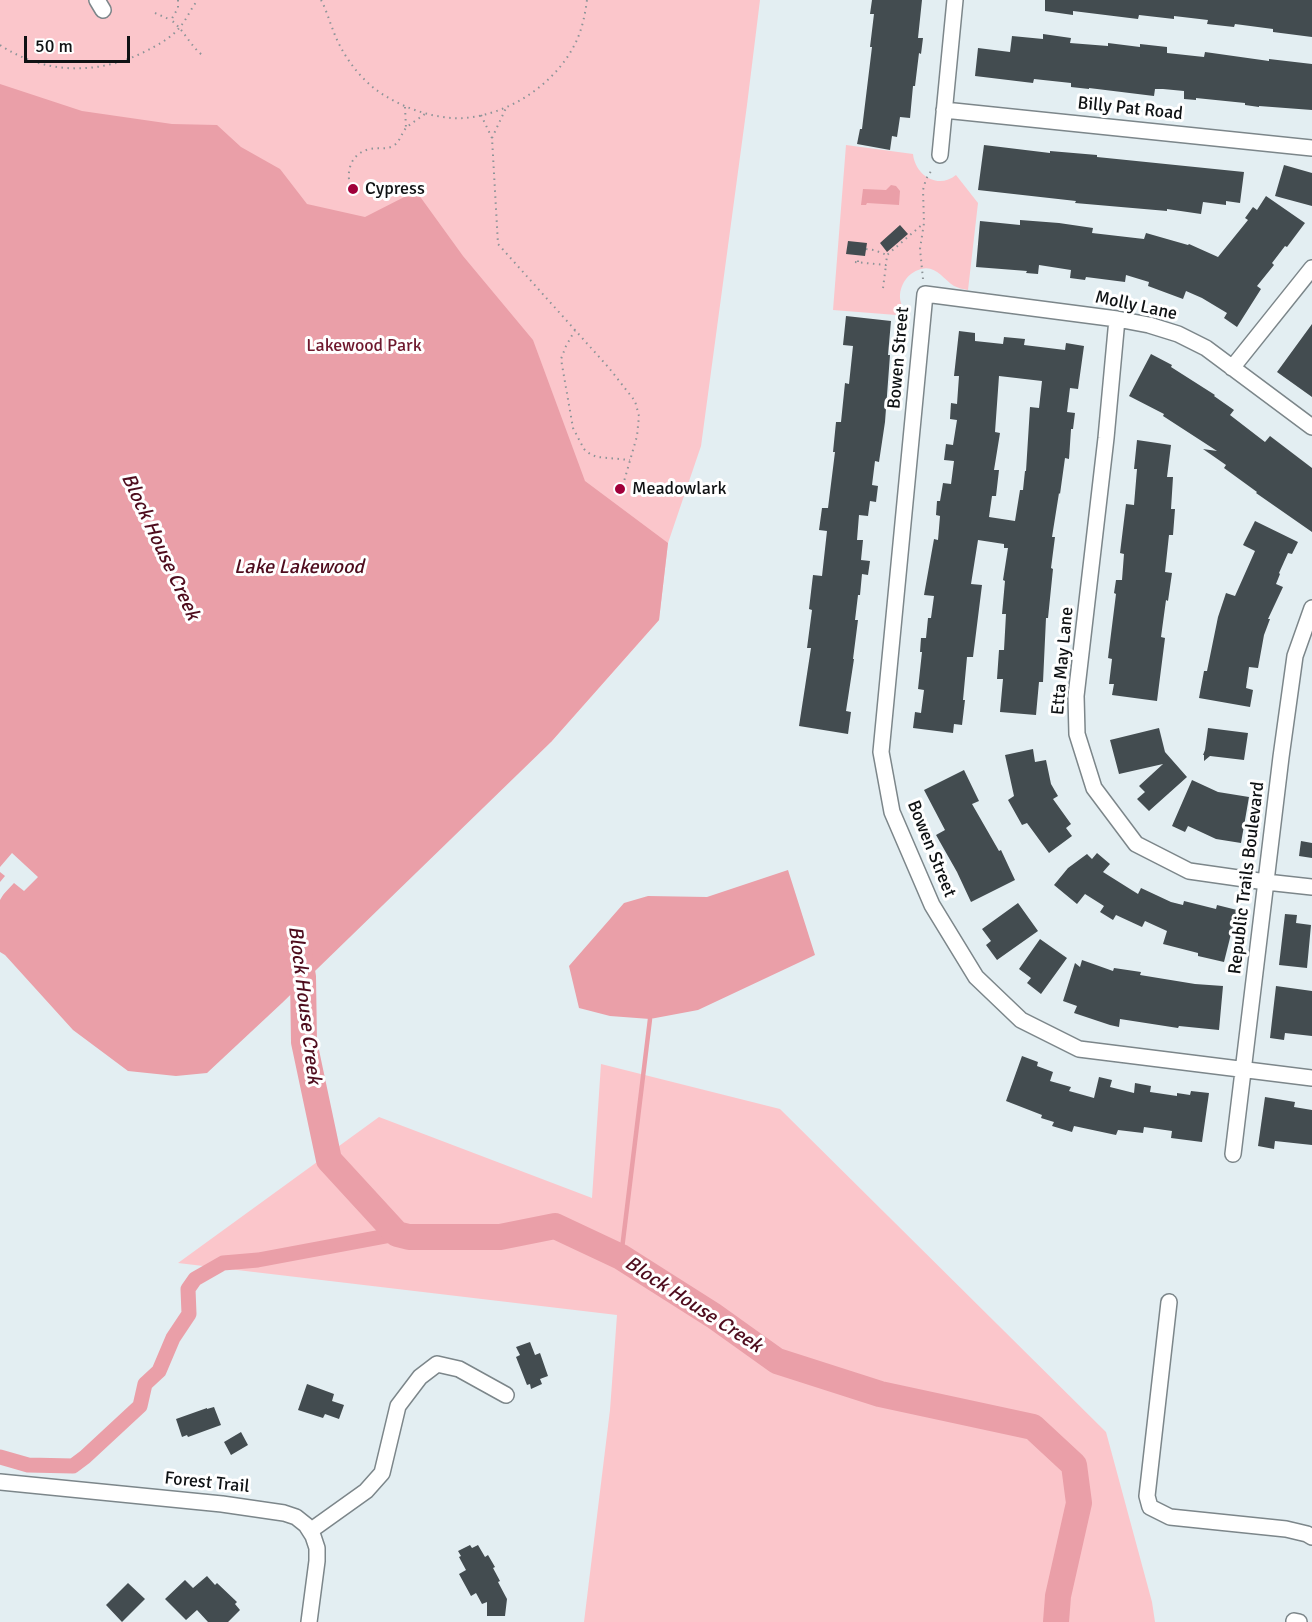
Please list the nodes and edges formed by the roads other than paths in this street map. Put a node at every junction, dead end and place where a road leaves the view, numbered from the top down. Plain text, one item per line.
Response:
1 (955, 0) edge
2 (944, 110) junction
3 (1312, 148) edge
4 (940, 155) road end
5 (1312, 268) edge
6 (925, 294) joint
7 (1117, 319) junction
8 (1232, 368) junction
9 (1312, 428) edge
10 (1312, 608) edge
11 (1266, 882) junction
12 (1312, 887) edge
13 (1244, 1070) junction
14 (1312, 1077) edge
15 (1233, 1154) dead end
16 (1169, 1302) dead end
17 (506, 1395) dead end
18 (0, 1482) edge
19 (310, 1531) junction
20 (1312, 1537) edge
21 (309, 1622) edge
22 (1294, 1622) edge
23 (1299, 1622) edge

1 - 2 street
2 - 3 street, Billy Pat Road
2 - 4 street
5 - 8 street
6 - 7 street, Molly Lane
6 - 13 street, Bowen Street
7 - 8 street, Molly Lane
7 - 11 street, Etta May Lane
8 - 9 street, Molly Lane
10 - 11 street, Republic Trails Boulevard
11 - 12 street, Etta May Lane
11 - 13 street, Republic Trails Boulevard
13 - 14 street, Bowen Street
13 - 15 street, Republic Trails Boulevard
16 - 20 street
17 - 19 street
18 - 19 street, Forest Trail
19 - 21 street
22 - 23 street

